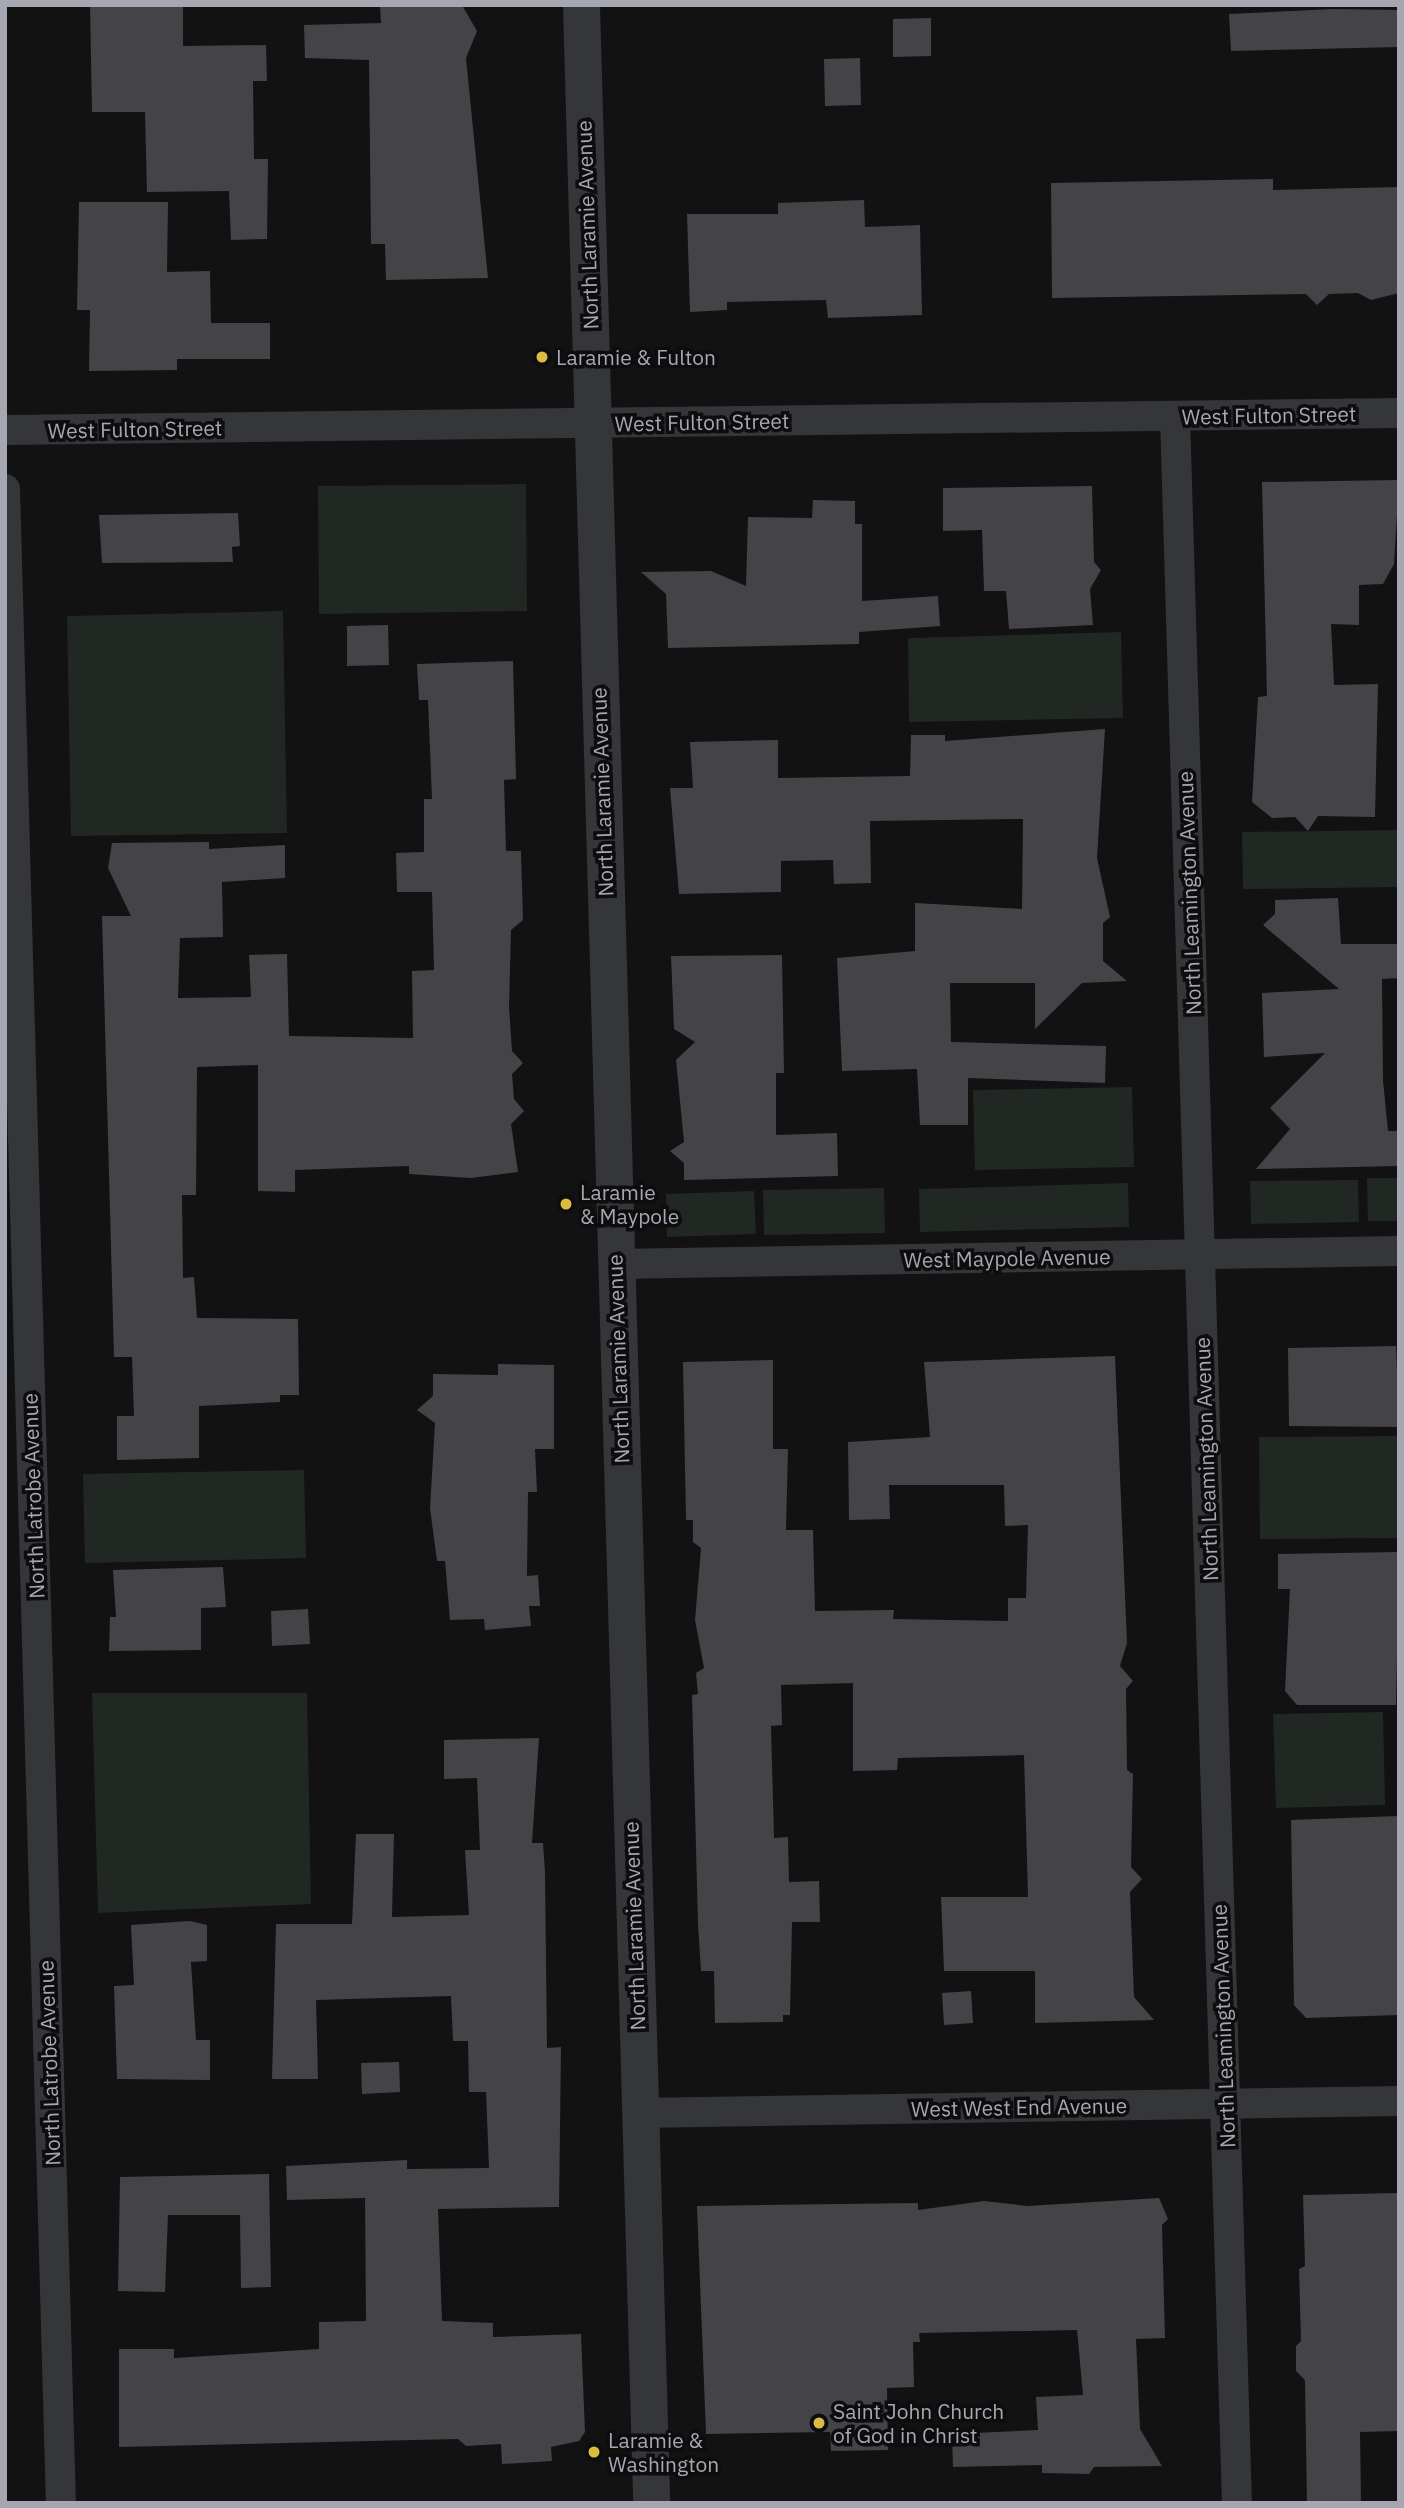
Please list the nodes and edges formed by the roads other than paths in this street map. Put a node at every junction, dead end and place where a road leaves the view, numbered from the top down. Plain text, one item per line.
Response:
1 (581, 5) edge
2 (1399, 413) edge
3 (1175, 416) junction
4 (592, 423) junction
5 (5, 430) edge
6 (5, 489) edge
7 (1399, 1251) edge
8 (1200, 1254) junction
9 (615, 1264) junction
10 (1399, 2101) edge
11 (1226, 2104) junction
12 (640, 2113) junction
13 (61, 2503) edge
14 (651, 2503) edge
15 (1237, 2503) edge

1 - 4 street, North Laramie Avenue
2 - 3 street, West Fulton Street
3 - 4 street, West Fulton Street
3 - 8 street, North Leamington Avenue
4 - 5 street, West Fulton Street
4 - 9 street, North Laramie Avenue
6 - 13 street, North Latrobe Avenue
7 - 8 street, West Maypole Avenue
8 - 9 street, West Maypole Avenue
8 - 11 street, North Leamington Avenue
9 - 12 street, North Laramie Avenue
10 - 11 street, West West End Avenue
11 - 12 street, West West End Avenue
11 - 15 street, North Leamington Avenue
12 - 14 street, North Laramie Avenue

